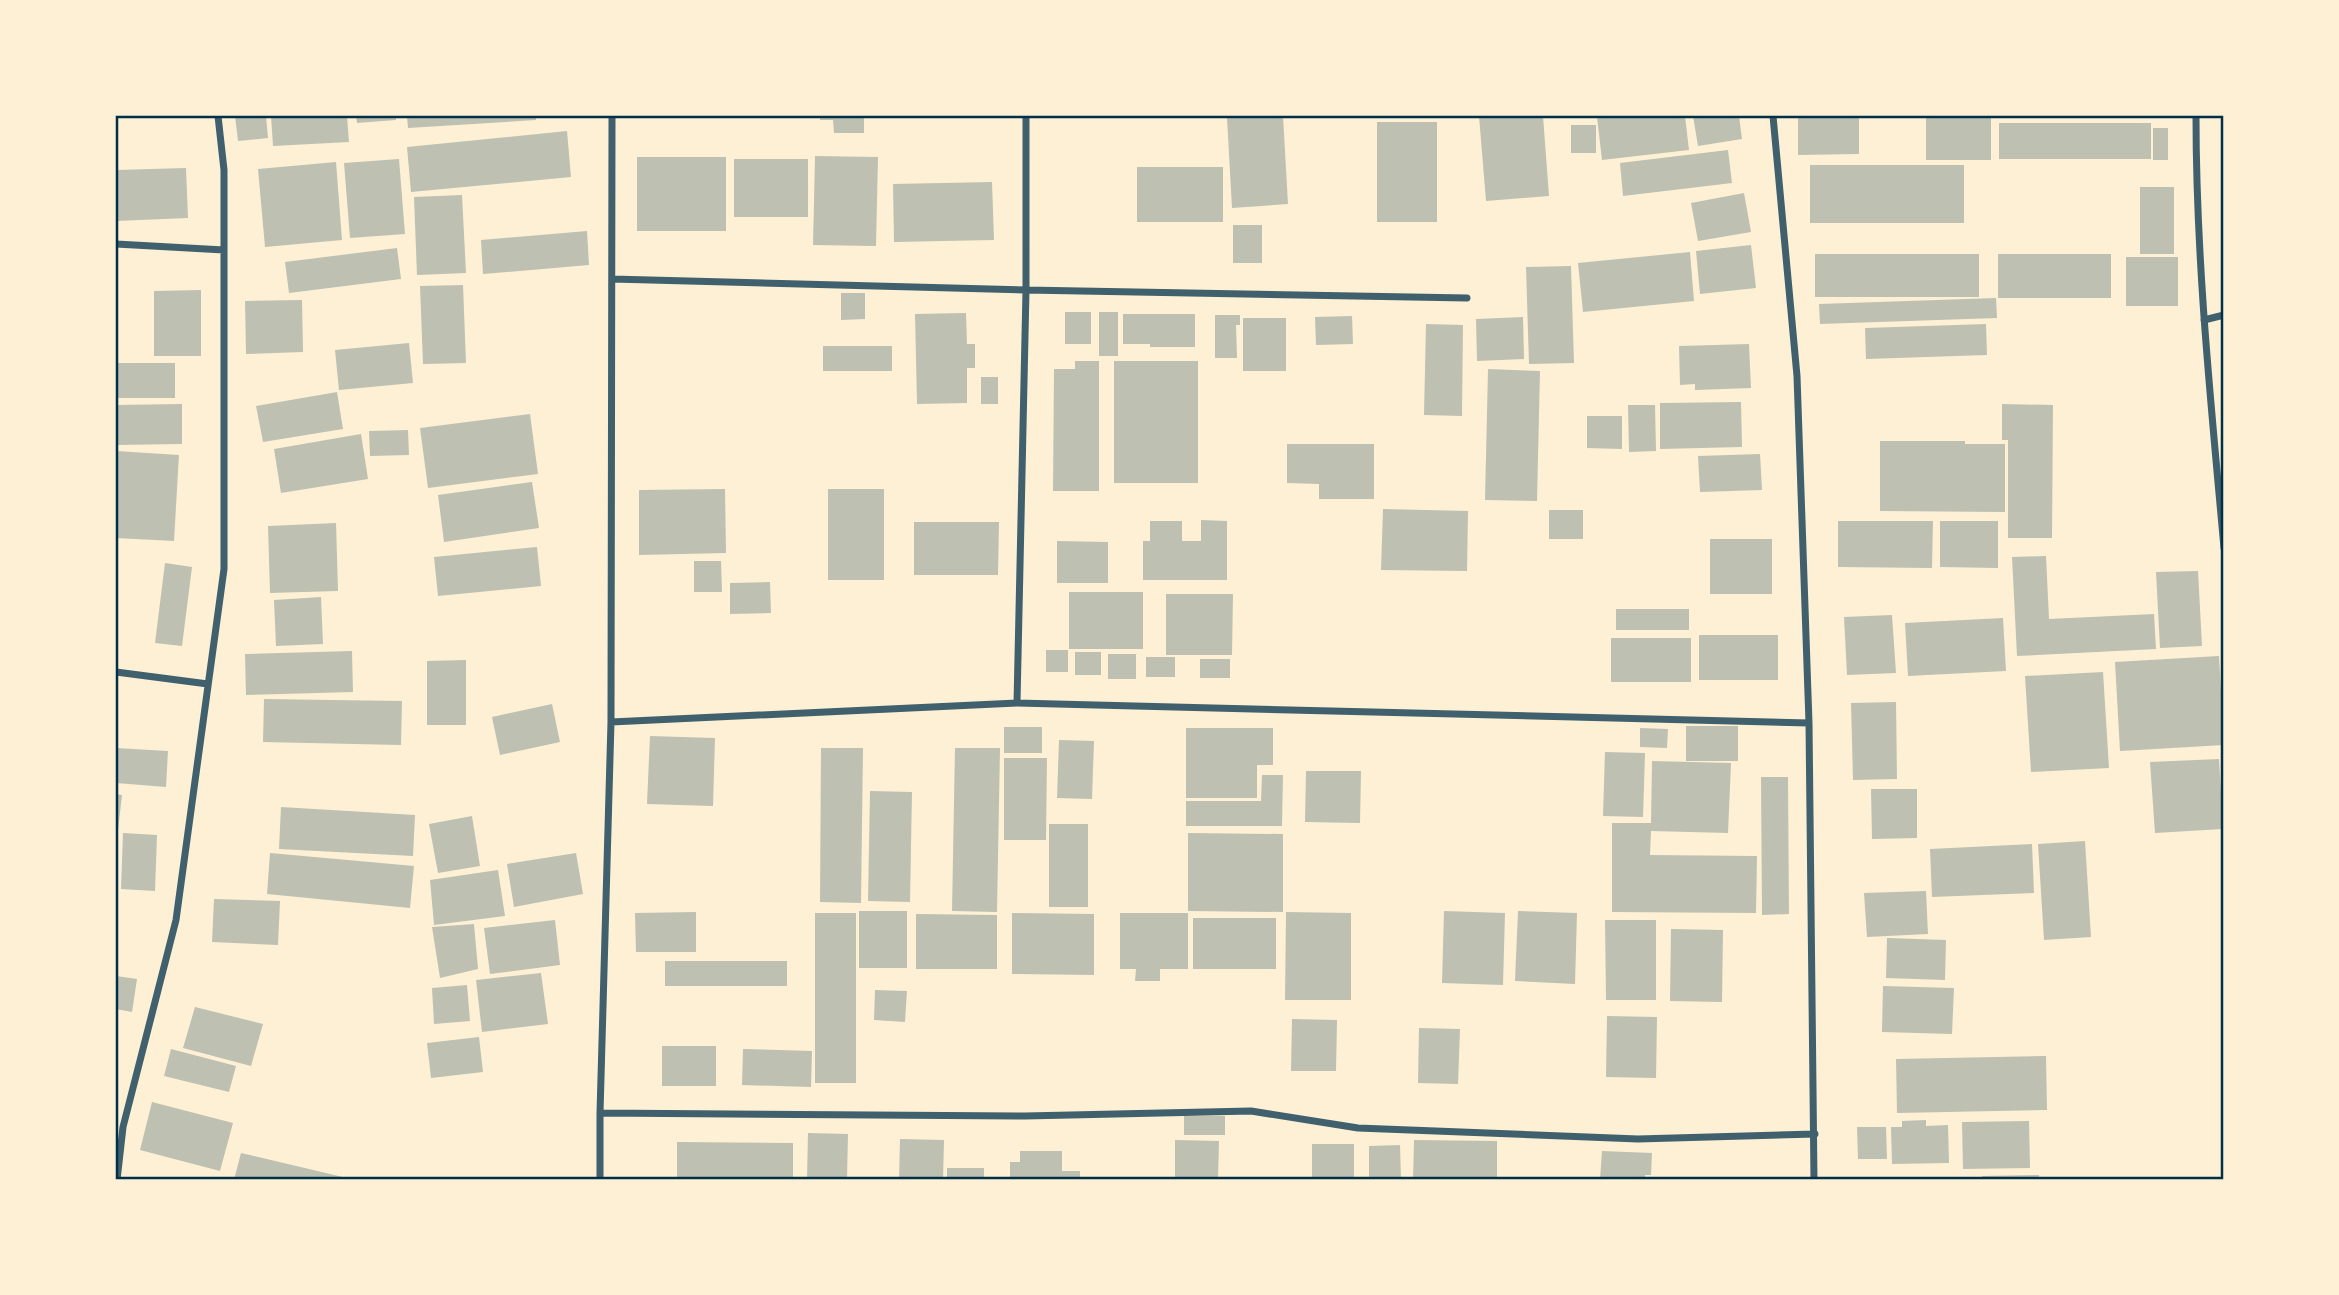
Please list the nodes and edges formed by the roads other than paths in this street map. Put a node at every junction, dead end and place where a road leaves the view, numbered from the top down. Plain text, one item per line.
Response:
1 (218, 116) edge
2 (612, 116) edge
3 (1026, 116) edge
4 (1773, 116) edge
5 (2196, 116) edge
6 (116, 244) edge
7 (224, 250) junction
8 (612, 279) junction
9 (1026, 290) junction
10 (1467, 298) dead end
11 (2224, 315) edge
12 (2204, 320) junction
13 (2224, 548) edge
14 (116, 671) edge
15 (208, 684) junction
16 (1017, 703) junction
17 (611, 722) junction
18 (1809, 723) junction
19 (600, 1113) junction
20 (119, 1127) edge
21 (1815, 1134) junction
22 (117, 1180) edge
23 (600, 1180) edge
24 (1814, 1180) edge

1 - 7 street
2 - 8 street
3 - 9 street
4 - 18 street
5 - 12 street
6 - 7 street
7 - 15 street
8 - 9 street
8 - 17 street
9 - 10 street
9 - 16 street
11 - 12 street
12 - 13 street
14 - 15 street
15 - 20 street
16 - 17 street
16 - 18 street
17 - 19 street
18 - 21 street
19 - 21 street
19 - 23 street
20 - 22 street
21 - 24 street

